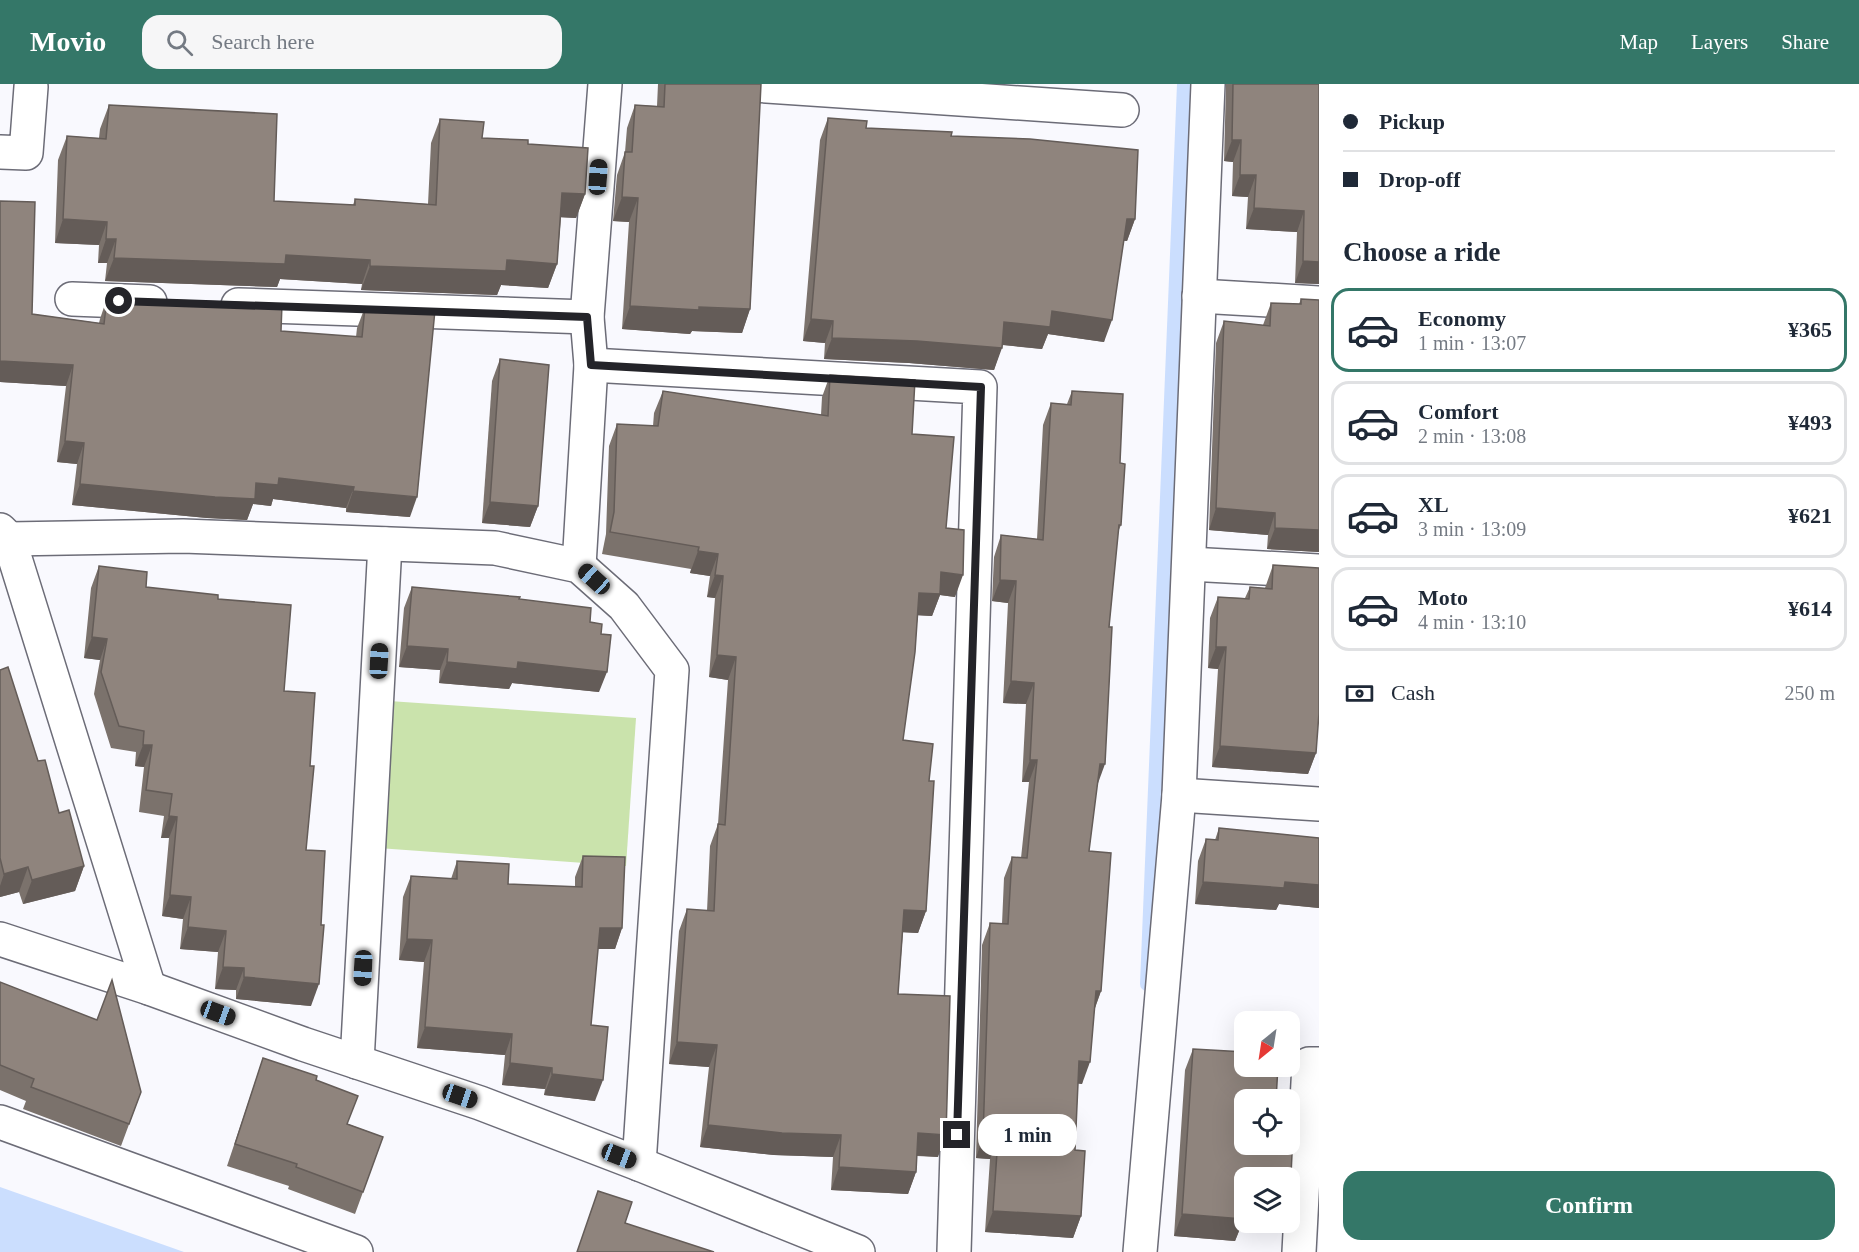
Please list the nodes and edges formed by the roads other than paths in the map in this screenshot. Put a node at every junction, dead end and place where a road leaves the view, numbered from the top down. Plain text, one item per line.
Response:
1 (605, 84) edge
2 (738, 84) edge
3 (1208, 84) edge
4 (31, 87) dead end
5 (1122, 110) dead end
6 (0, 152) edge
7 (1199, 296) junction
8 (72, 299) dead end
9 (1319, 303) edge
10 (587, 317) junction
11 (591, 365) junction
12 (4, 535) edge
13 (386, 544) junction
14 (1189, 564) junction
15 (579, 566) junction
16 (1319, 571) edge
17 (1179, 795) junction
18 (1319, 804) edge
19 (0, 939) edge
20 (149, 988) junction
21 (357, 1062) junction
22 (1319, 1064) edge
23 (0, 1122) edge
24 (639, 1164) junction
25 (356, 1252) edge
26 (858, 1252) edge
27 (954, 1252) edge
28 (1140, 1252) edge
29 (1299, 1252) edge

1 - 10 street
2 - 5 street
3 - 7 street
4 - 6 street
7 - 9 street
7 - 14 street
8 - 10 street
10 - 11 street
11 - 15 street
11 - 27 street
12 - 13 street
12 - 20 street
13 - 15 street
13 - 21 street
14 - 16 street
14 - 17 street
15 - 24 street
17 - 18 street
17 - 28 street
19 - 20 street
20 - 21 street
21 - 24 street
22 - 29 street
23 - 25 street
24 - 26 street

